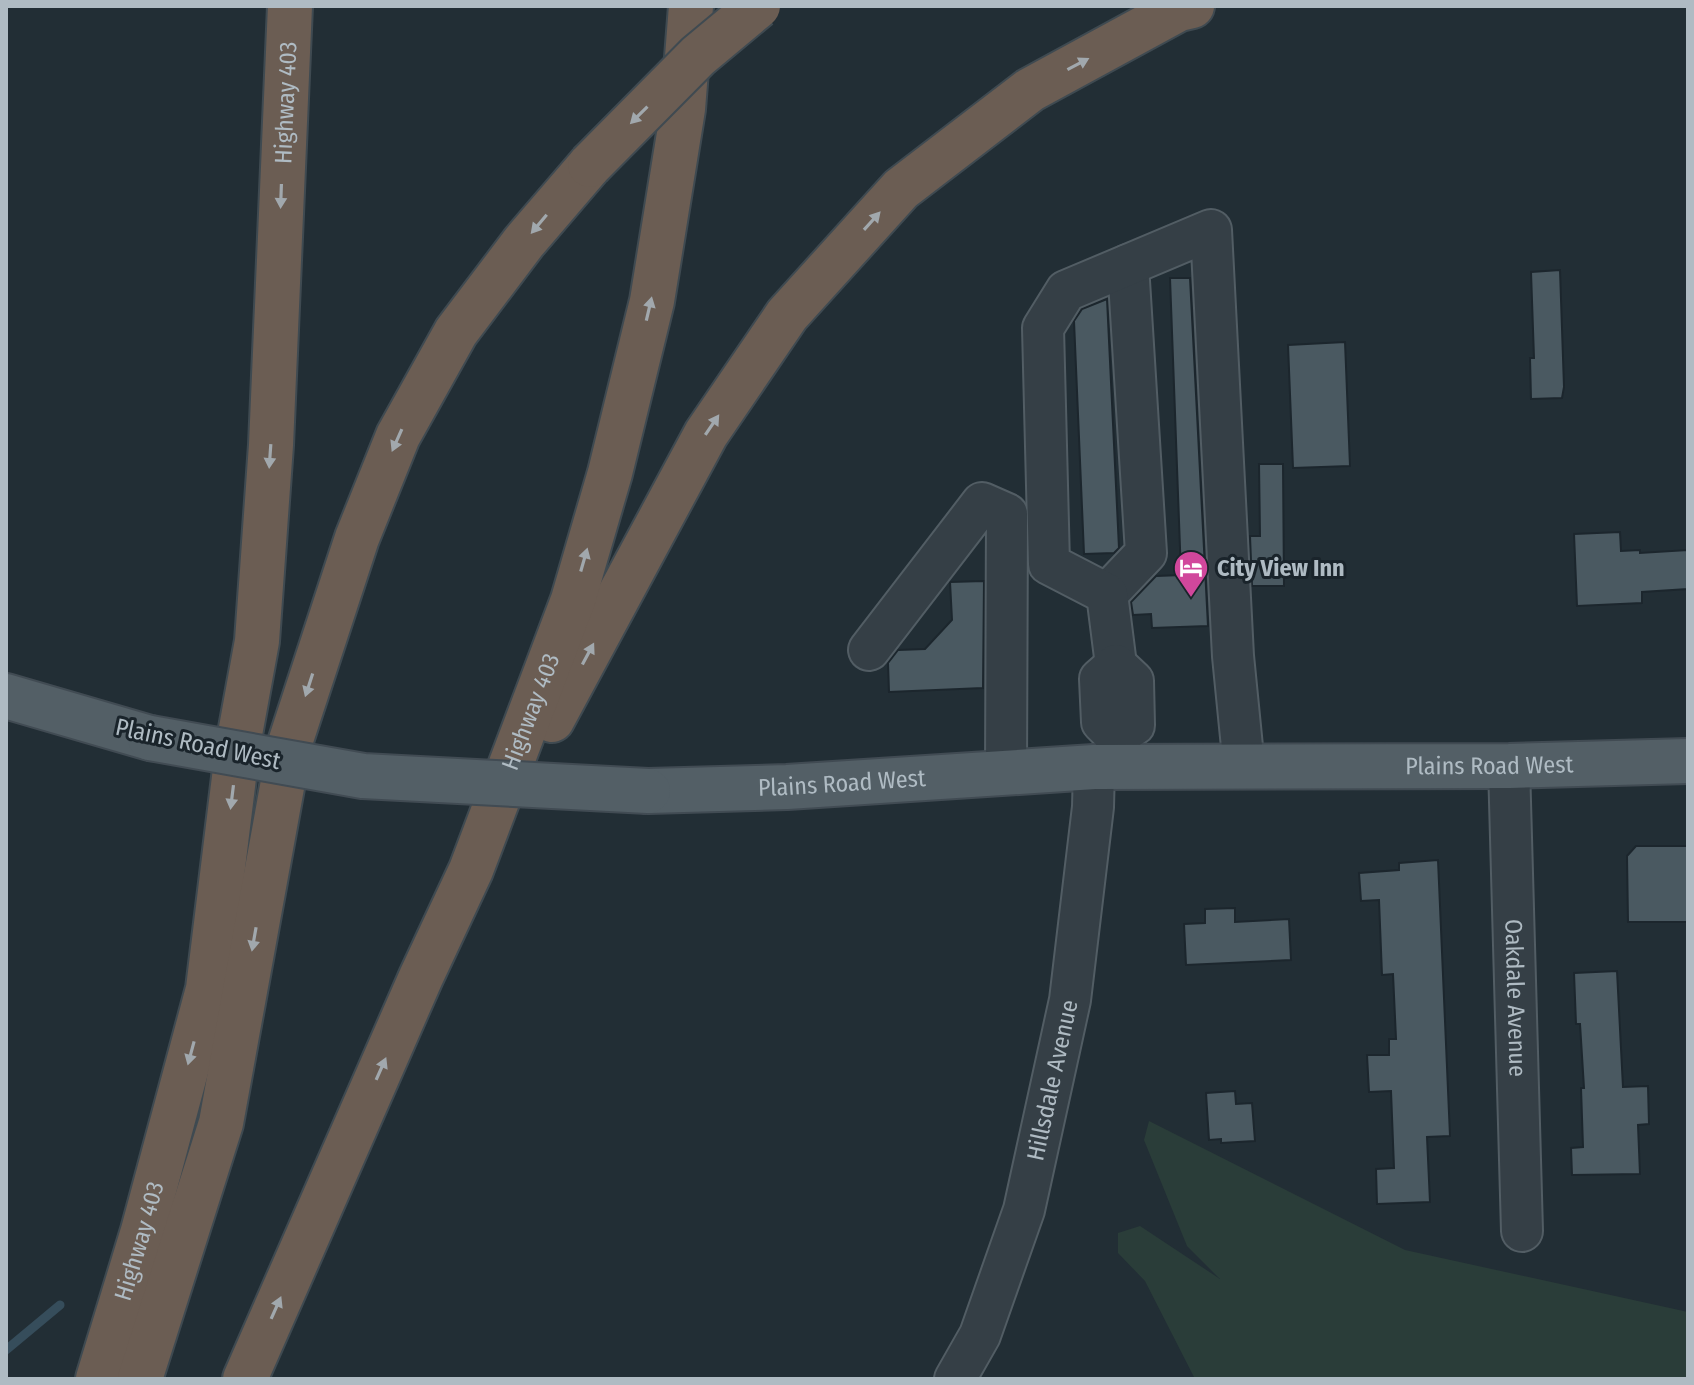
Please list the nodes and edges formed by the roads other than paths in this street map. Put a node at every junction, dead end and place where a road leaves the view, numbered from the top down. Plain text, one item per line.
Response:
1 (290, 6) edge
2 (691, 6) edge
3 (758, 6) edge
4 (1192, 6) edge
5 (1128, 265) junction
6 (1107, 594) junction
7 (869, 650) dead end
8 (6, 696) edge
9 (1109, 757) junction
10 (1688, 761) edge
11 (1509, 766) junction
12 (1244, 767) junction
13 (1006, 773) junction
14 (471, 870) junction
15 (1522, 1231) dead end
16 (98, 1379) edge
17 (140, 1379) edge
18 (245, 1379) edge
19 (955, 1379) edge

1 -> 16 highway, Highway 403
14 -> 2 highway, Highway 403
3 -> 17 highway, bridge
14 -> 4 highway
5 - 6 street
5 - 6 street
5 - 12 street
6 - 9 street
7 - 13 street
8 - 13 main road, Plains Road West, bridge
9 - 12 main road, Plains Road West
9 - 13 main road, Plains Road West
9 - 19 street, Hillsdale Avenue
10 - 11 main road, Plains Road West
11 - 12 main road, Plains Road West
11 - 15 street, Oakdale Avenue
18 -> 14 highway, Highway 403

